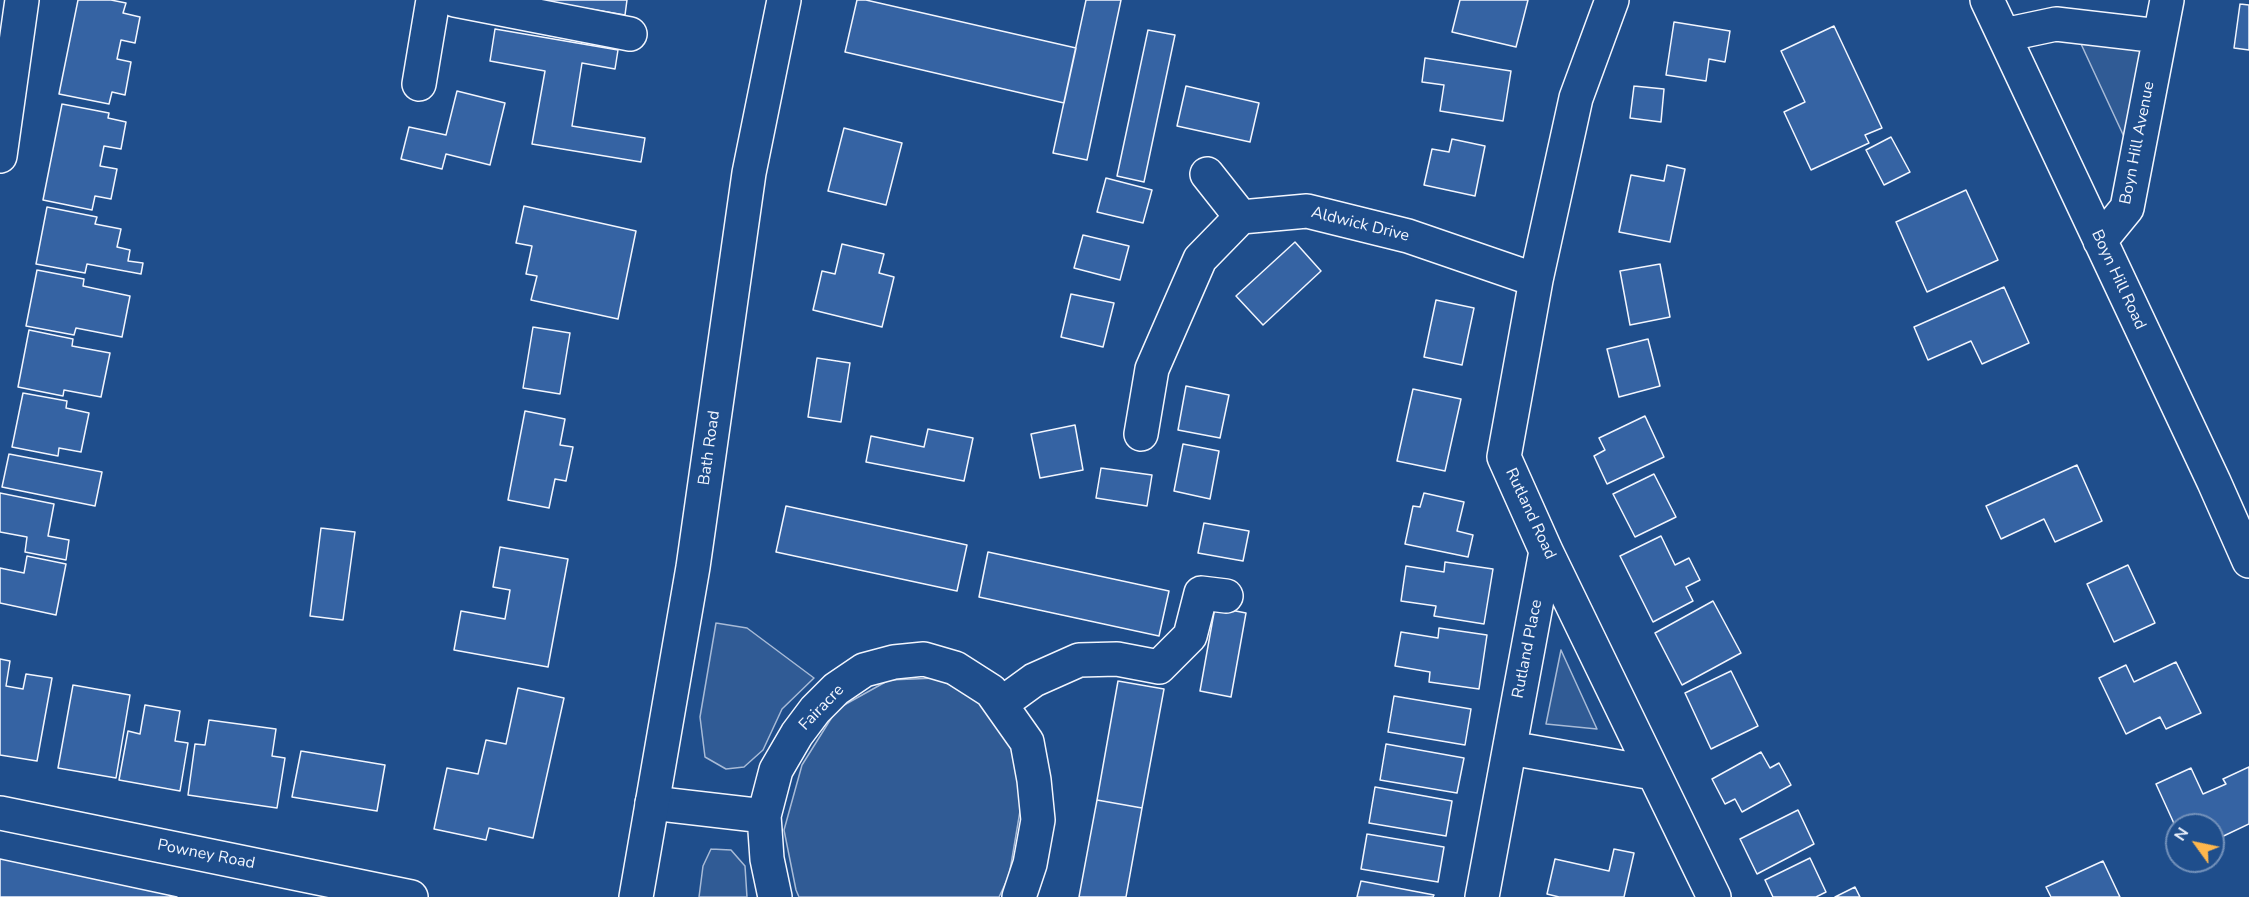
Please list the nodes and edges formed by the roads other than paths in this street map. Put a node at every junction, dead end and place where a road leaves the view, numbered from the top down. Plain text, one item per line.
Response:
1 (22, 0) edge
2 (433, 0) edge
3 (455, 0) edge
4 (784, 0) edge
5 (1612, 0) edge
6 (1987, 0) edge
7 (2167, 0) edge
8 (630, 34) dead end
9 (2004, 35) junction
10 (2159, 36) junction
11 (419, 84) dead end
12 (0, 156) edge
13 (1207, 174) dead end
14 (1240, 217) junction
15 (2100, 241) junction
16 (1536, 280) junction
17 (1141, 434) dead end
18 (2245, 542) edge
19 (1546, 551) junction
20 (1226, 596) dead end
21 (1001, 704) junction
22 (1510, 748) junction
23 (1653, 773) junction
24 (652, 802) junction
25 (0, 813) edge
26 (764, 816) junction
27 (411, 897) edge
28 (636, 897) edge
29 (775, 897) edge
30 (1020, 897) edge
31 (1482, 897) edge
32 (1714, 897) edge

1 - 12 street
2 - 11 street
3 - 8 street
4 - 24 street, Bath Road
5 - 16 street, Rutland Road
6 - 9 street, Boyn Hill Road
7 - 10 street, Boyn Hill Avenue
9 - 10 street
9 - 15 street, Boyn Hill Road
10 - 15 street, Boyn Hill Avenue
13 - 14 street
14 - 16 street, Aldwick Drive
14 - 17 street
15 - 18 street, Boyn Hill Road
16 - 19 street, Rutland Road
19 - 22 street, Rutland Place
19 - 23 street, Rutland Road
20 - 21 street
21 - 26 street, Fairacre
21 - 30 street, Fairacre
22 - 23 street
22 - 31 street, Rutland Place
23 - 32 street, Rutland Road
24 - 26 street
24 - 28 street, Bath Road
25 - 27 street, Powney Road
26 - 29 street, Fairacre

